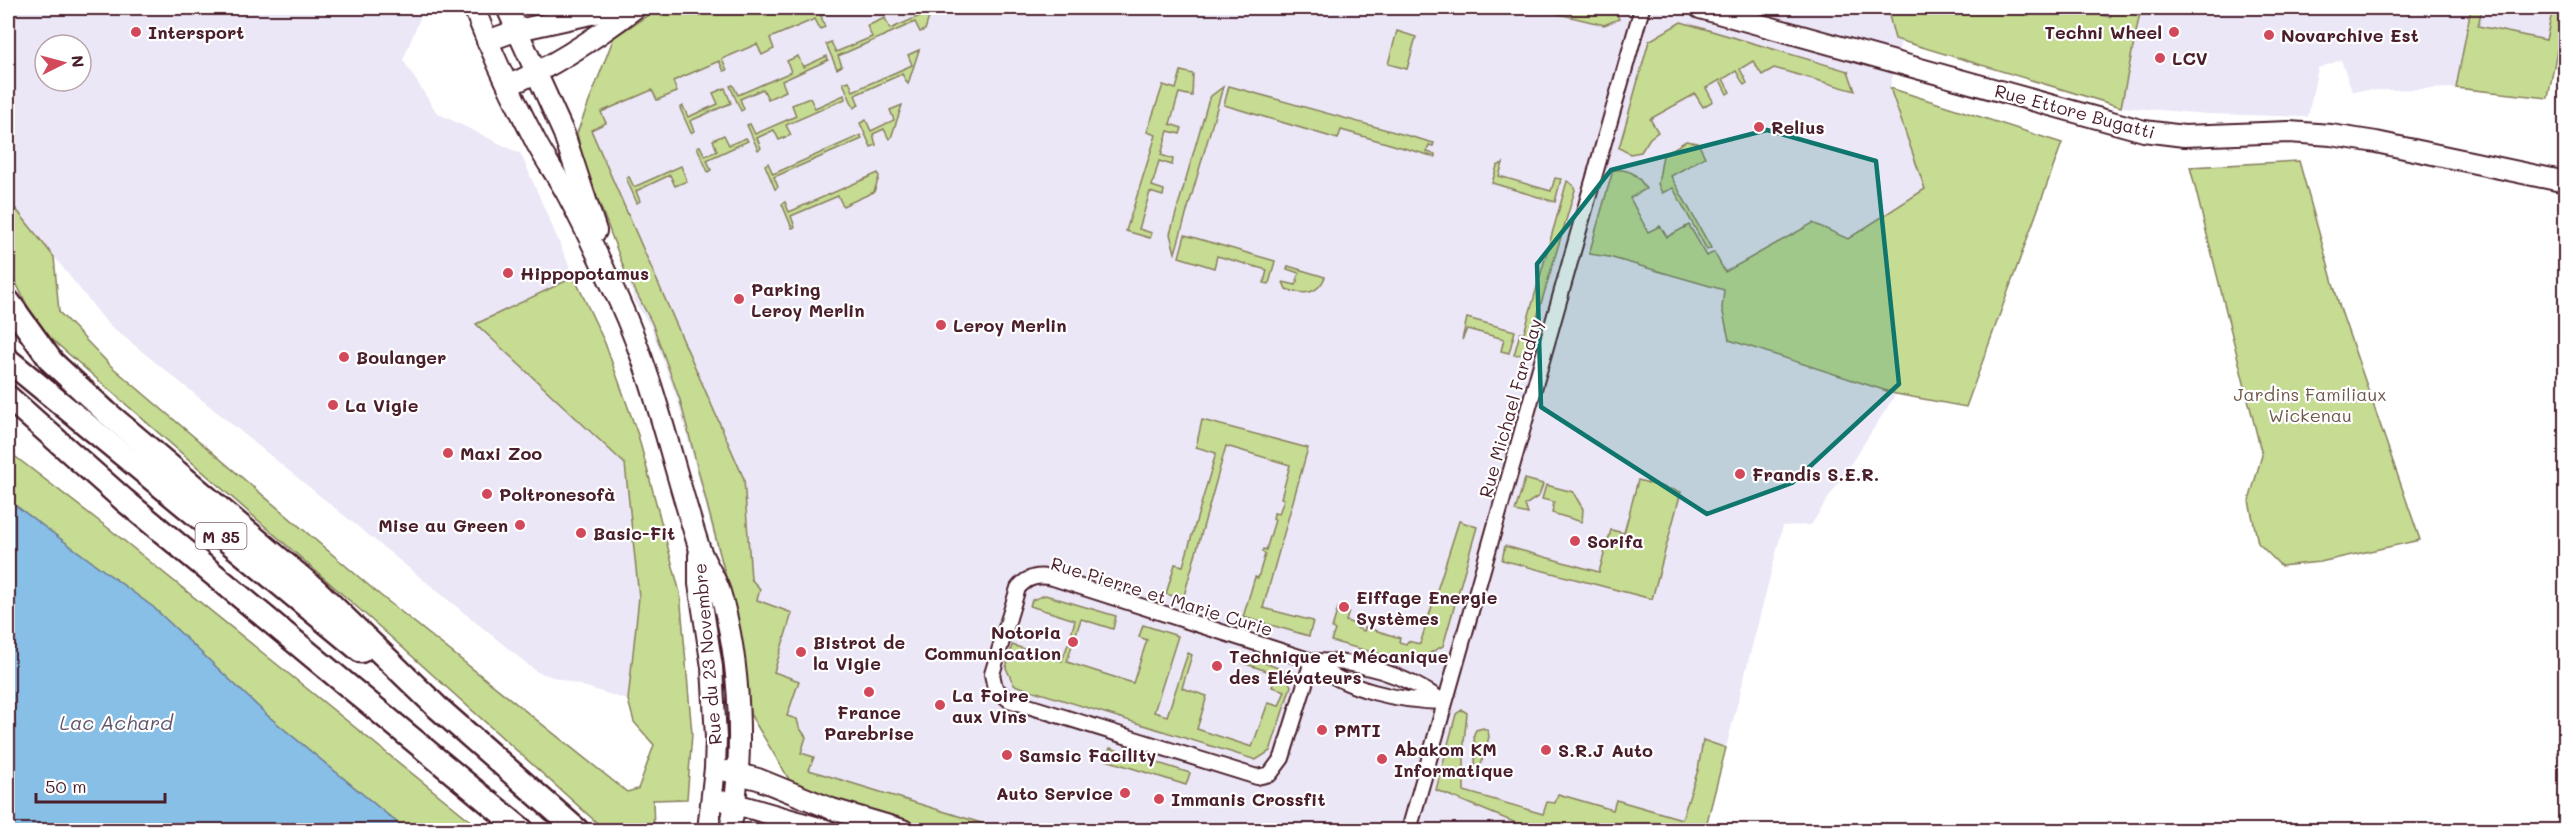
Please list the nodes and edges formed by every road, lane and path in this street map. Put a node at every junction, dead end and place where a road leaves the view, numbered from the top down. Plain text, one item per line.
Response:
1 (507, 8) edge
2 (608, 8) edge
3 (635, 8) edge
4 (1642, 8) edge
5 (1700, 8) edge
6 (474, 9) edge
7 (518, 30) junction
8 (487, 41) junction
9 (537, 74) junction
10 (509, 85) junction
11 (2565, 182) edge
12 (8, 301) edge
13 (619, 302) junction
14 (8, 360) edge
15 (9, 399) edge
16 (699, 549) junction
17 (1312, 661) junction
18 (1444, 702) junction
19 (437, 707) junction
20 (715, 768) junction
21 (738, 773) junction
22 (711, 798) junction
23 (735, 804) junction
24 (1408, 826) edge
25 (522, 831) edge
26 (577, 831) edge
27 (708, 831) edge
28 (730, 831) edge
29 (826, 831) edge
30 (903, 831) edge

1 - 7 main road, Rue du 23 Novembre
2 - 7 main road
3 - 9 main road
4 - 18 street, Rue Michael Faraday
5 - 11 main road, Rue Ettore Bugatti
6 - 8 main road, Rue du 23 Novembre
7 - 8 main road
7 - 9 main road, Rue du 23 Novembre
8 - 10 main road, Rue du 23 Novembre
9 - 10 main road
9 - 13 main road, Rue du 23 Novembre
10 - 13 main road, Rue du 23 Novembre
12 - 19 highway
13 - 16 main road, Rue du 23 Novembre
14 - 19 highway, M 35
15 - 25 highway, M 35
16 - 20 main road, Rue du 23 Novembre
16 - 21 main road, Rue du 23 Novembre
17 - 17 street, Rue Pierre et Marie Curie
17 - 18 street, Rue Pierre et Marie Curie
17 - 18 street, Rue Pierre et Marie Curie
18 - 24 street, Rue Michael Faraday
19 - 26 highway, M 35
20 - 21 main road
20 - 22 main road, Rue du 23 Novembre
21 - 23 main road, Rue du 23 Novembre
21 - 30 main road
22 - 23 main road
22 - 27 main road, Rue du 23 Novembre
23 - 28 main road, Rue du 23 Novembre
23 - 29 main road

